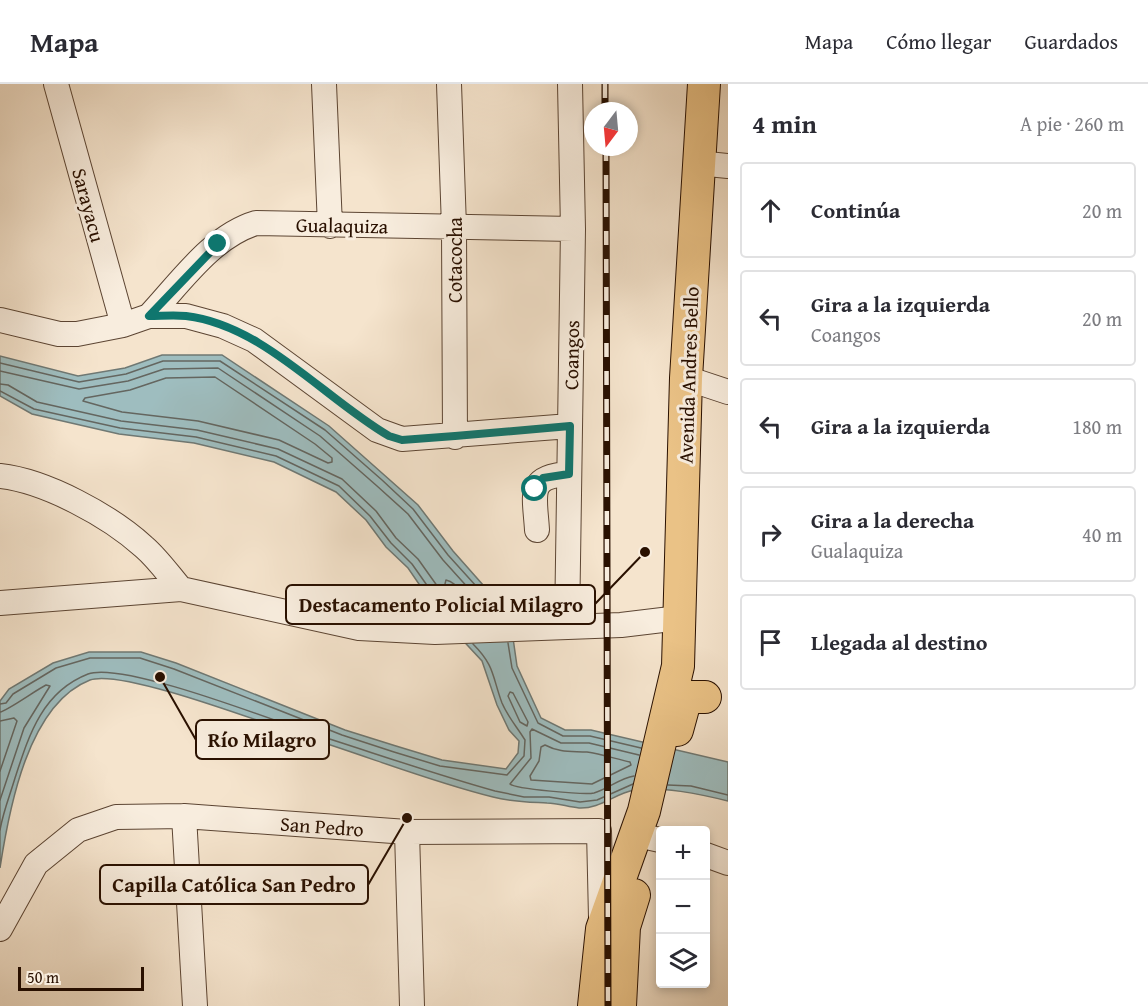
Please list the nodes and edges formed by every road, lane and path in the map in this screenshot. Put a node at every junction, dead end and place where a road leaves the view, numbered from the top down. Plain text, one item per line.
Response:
1 (56, 84) edge
2 (324, 84) edge
3 (449, 84) edge
4 (570, 84) edge
5 (704, 84) edge
6 (713, 165) edge
7 (330, 226) junction
8 (454, 227) junction
9 (573, 229) junction
10 (149, 316) junction
11 (0, 320) edge
12 (123, 325) junction
13 (686, 378) junction
14 (728, 392) edge
15 (570, 426) junction
16 (455, 436) junction
17 (569, 474) junction
18 (0, 476) edge
19 (537, 530) dead end
20 (181, 589) junction
21 (0, 603) edge
22 (679, 618) junction
23 (621, 625) junction
24 (567, 627) junction
25 (678, 658) junction
26 (693, 704) edge
27 (183, 816) junction
28 (653, 826) edge
29 (407, 832) junction
30 (710, 857) edge
31 (728, 863) edge
32 (0, 929) edge
33 (602, 929) junction
34 (195, 1006) edge
35 (412, 1006) edge
36 (594, 1006) edge
37 (620, 1006) edge

1 - 12 street, Sarayacu
2 - 7 street
3 - 8 street, Cotacocha
4 - 9 street, Coangos
5 - 6 main road, Avenida Andres Bello
6 - 13 main road, Avenida Andres Bello
7 - 8 street, Gualaquiza
7 - 10 street, Gualaquiza
8 - 9 street, Gualaquiza
8 - 16 street, Cotacocha
9 - 15 street, Coangos
10 - 12 street
10 - 16 street
11 - 12 street
13 - 14 street
13 - 22 main road, Avenida Andres Bello
15 - 16 street
15 - 17 street, Coangos
17 - 19 street
17 - 24 street, Coangos
18 - 20 street
20 - 21 street
20 - 24 street
22 - 23 street
22 - 25 main road, Avenida Andres Bello
23 - 24 street
23 - 25 street
25 - 26 main road, Avenida Andres Bello
26 - 28 main road, Avenida Andres Bello
27 - 29 street, San Pedro
27 - 32 street, San Pedro
27 - 34 street
28 - 33 main road
28 - 37 main road
29 - 33 street, San Pedro
29 - 35 street
30 - 31 street
33 - 36 main road

